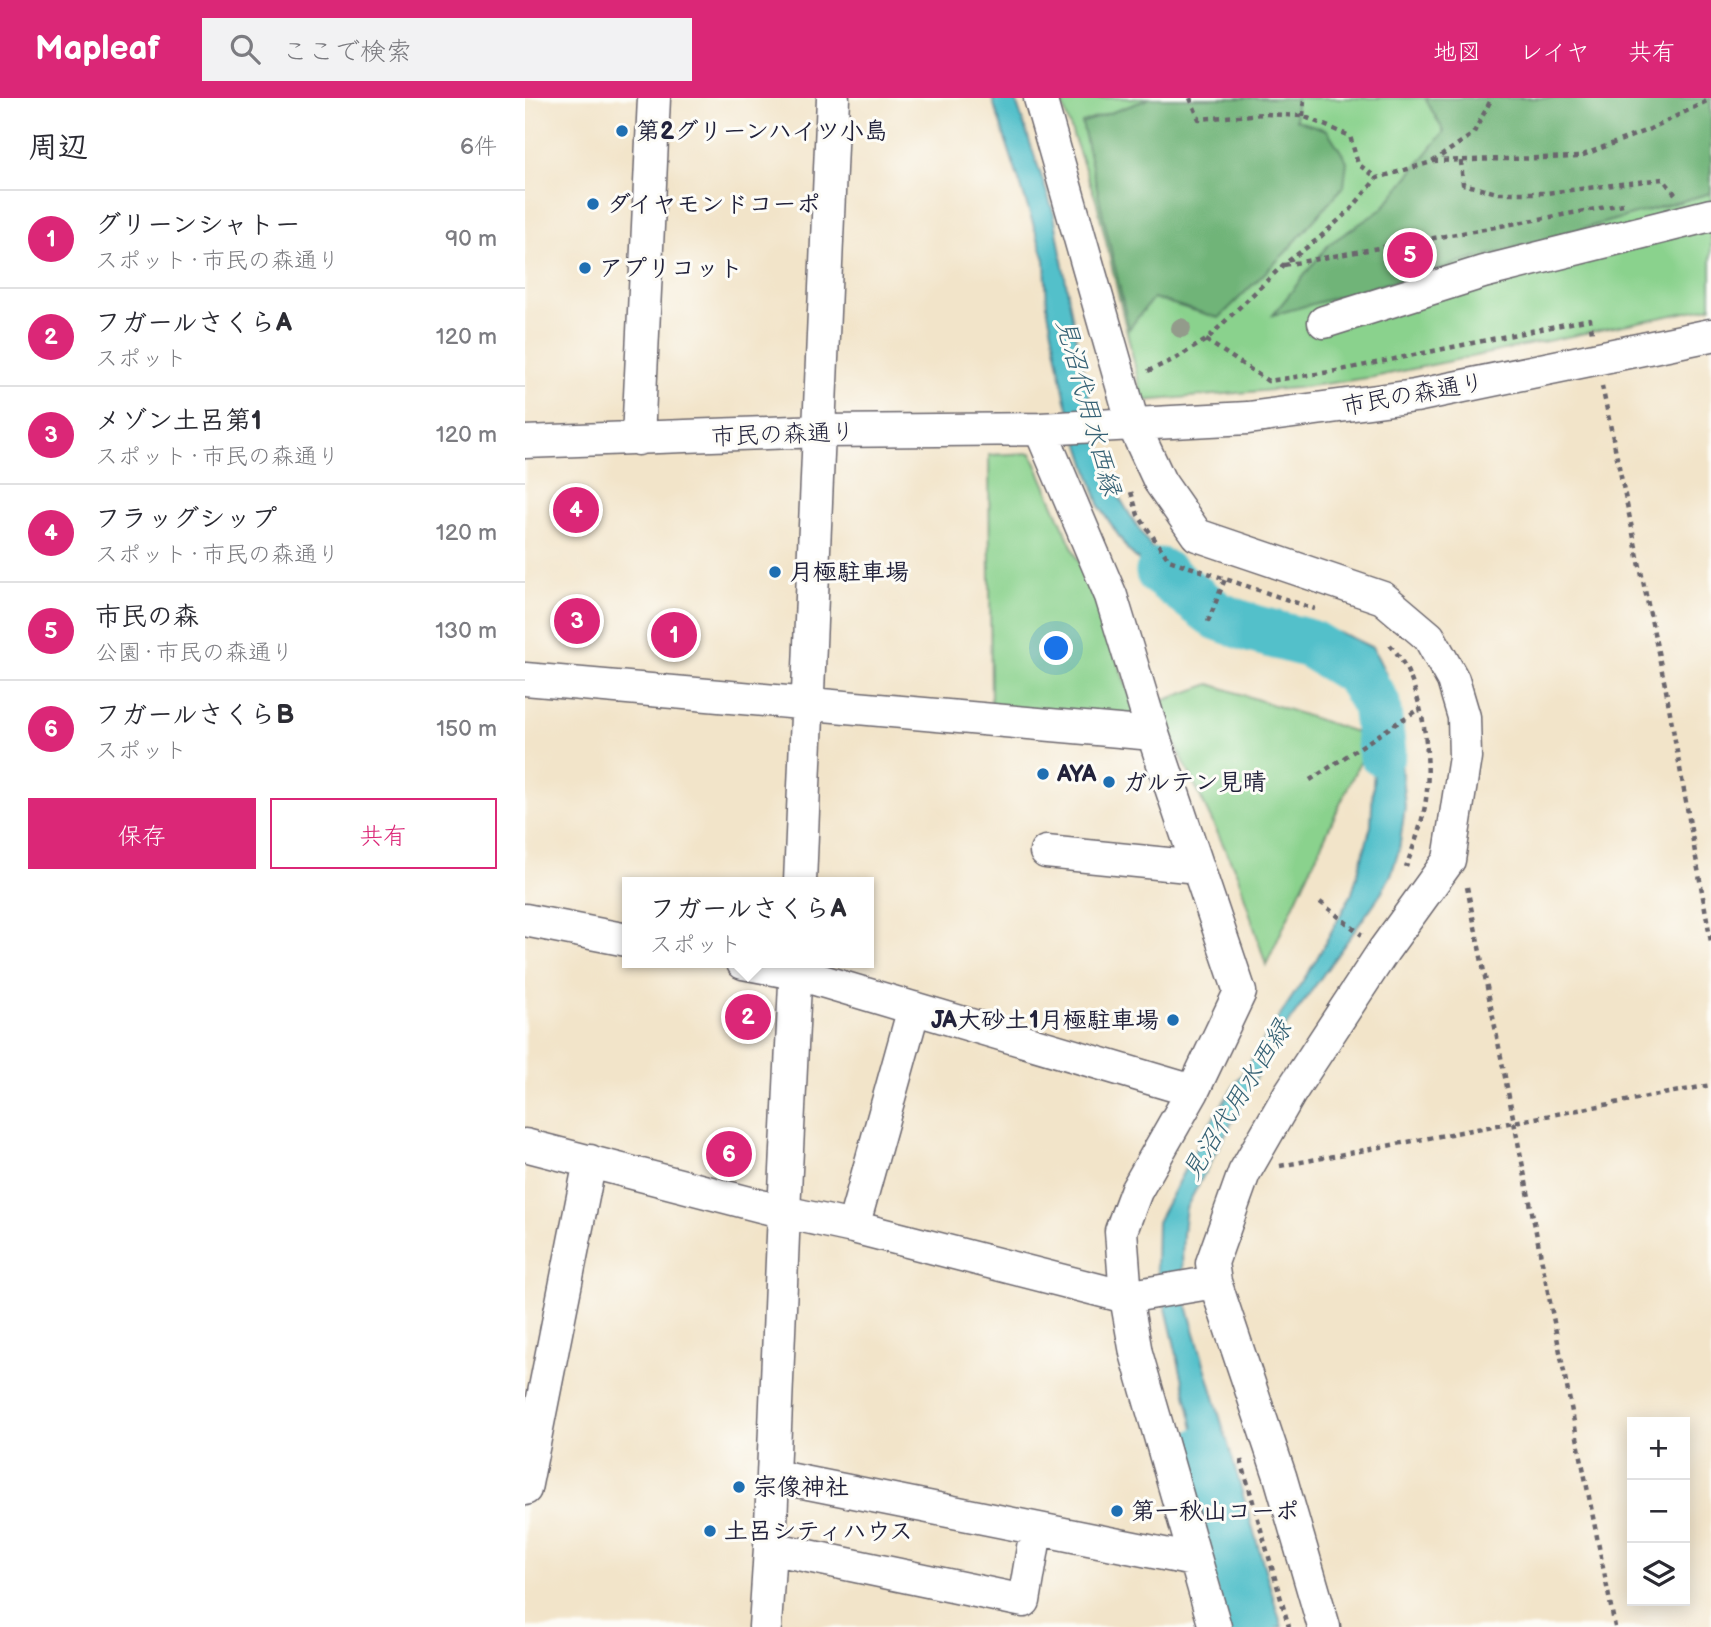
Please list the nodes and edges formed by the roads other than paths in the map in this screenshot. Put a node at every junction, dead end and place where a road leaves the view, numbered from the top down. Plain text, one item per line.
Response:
1 (654, 98) edge
2 (833, 98) edge
3 (1039, 98) edge
4 (1711, 215) edge
5 (1324, 322) dead end
6 (1711, 335) edge
7 (1122, 425) junction
8 (1040, 429) junction
9 (821, 431) junction
10 (638, 439) junction
11 (525, 442) edge
12 (525, 679) edge
13 (808, 704) junction
14 (1153, 734) junction
15 (1046, 852) dead end
16 (1198, 867) junction
17 (800, 877) edge
18 (525, 919) edge
19 (622, 939) edge
20 (796, 968) edge
21 (914, 1008) junction
22 (1193, 1091) junction
23 (525, 1145) edge
24 (590, 1161) junction
25 (784, 1212) junction
26 (853, 1227) junction
27 (1215, 1282) junction
28 (1126, 1297) junction
29 (773, 1476) junction
30 (525, 1489) edge
31 (1036, 1530) junction
32 (770, 1548) junction
33 (1194, 1560) junction
34 (765, 1627) edge
35 (1215, 1627) edge
36 (1324, 1627) edge

1 - 10 street
2 - 9 street
3 - 7 street
4 - 5 street
6 - 7 street, 市民の森通り
7 - 8 street, 市民の森通り
7 - 27 street
8 - 9 street, 市民の森通り
8 - 14 street
9 - 10 street, 市民の森通り
9 - 13 street
10 - 11 street, 市民の森通り
12 - 13 street
13 - 14 street
13 - 17 street
14 - 16 street
15 - 16 street
16 - 22 street
18 - 19 street
20 - 21 street
20 - 25 street
21 - 22 street
21 - 26 street
22 - 28 street
23 - 24 street
24 - 25 street
24 - 30 street
25 - 26 street
25 - 29 street
26 - 28 street
27 - 28 street
27 - 36 street
28 - 33 street
29 - 31 street
29 - 32 street
31 - 32 street
31 - 33 street
32 - 34 street
33 - 35 street

